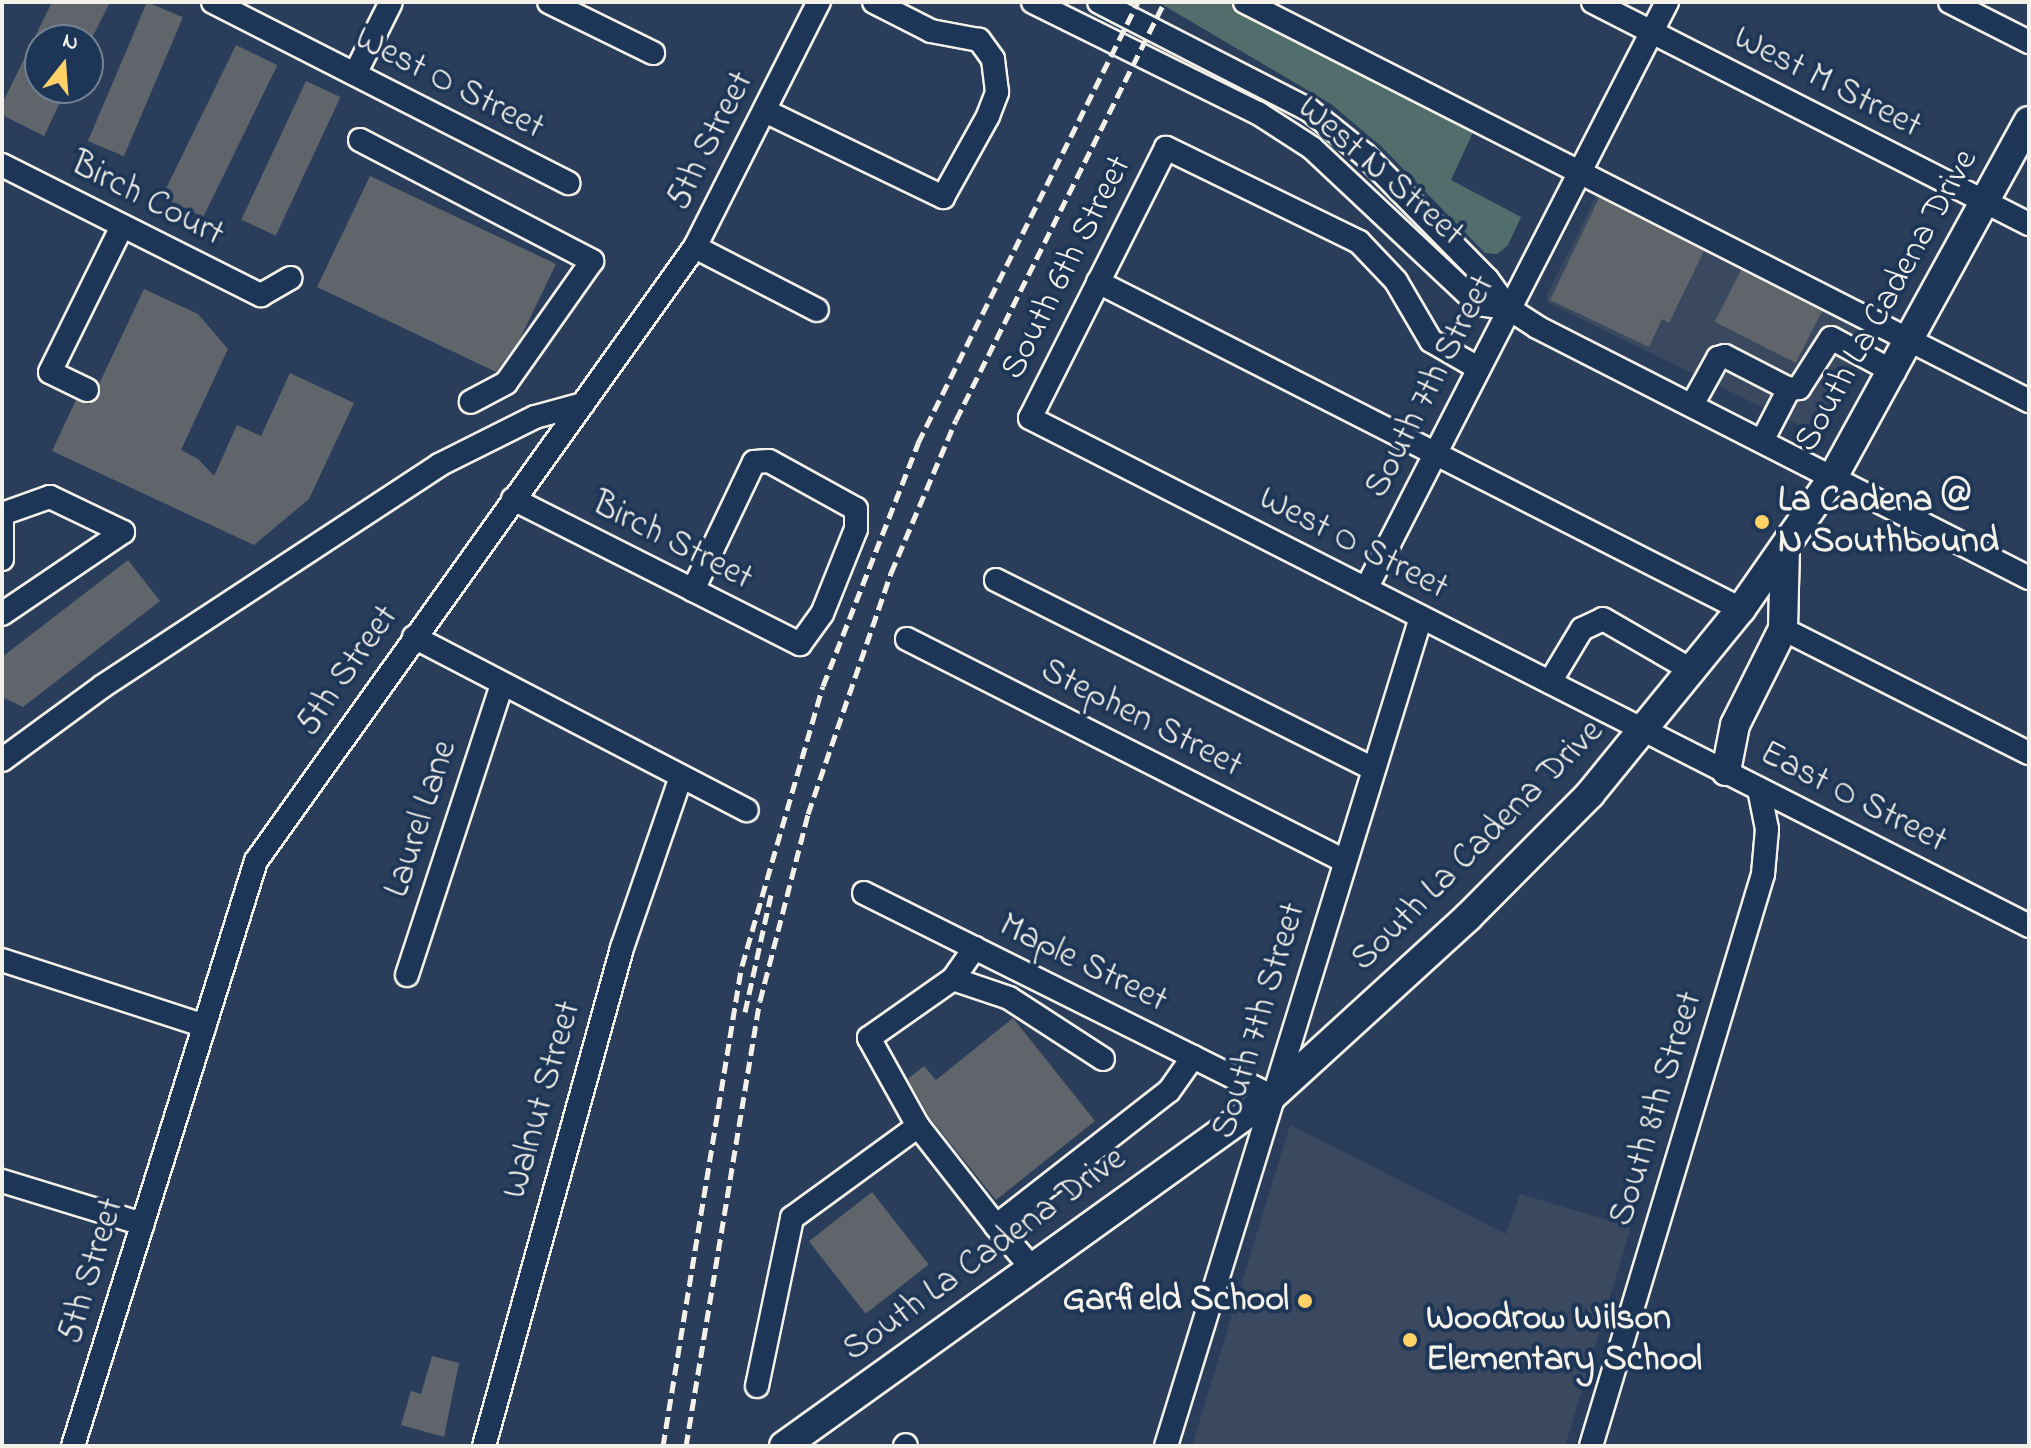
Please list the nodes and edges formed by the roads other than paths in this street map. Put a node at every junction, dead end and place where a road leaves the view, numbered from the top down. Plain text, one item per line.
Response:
1 (213, 2) edge
2 (391, 2) edge
3 (549, 2) edge
4 (819, 2) edge
5 (874, 2) edge
6 (1033, 2) edge
7 (1099, 2) edge
8 (1245, 2) edge
9 (1593, 2) edge
10 (1667, 2) edge
11 (1950, 2) edge
12 (1652, 32) junction
13 (2029, 42) edge
14 (653, 53) dead end
15 (355, 74) junction
16 (765, 111) junction
17 (2029, 121) edge
18 (360, 140) dead end
19 (2, 165) edge
20 (1579, 172) junction
21 (569, 183) dead end
22 (1988, 203) junction
23 (2029, 224) edge
24 (122, 226) junction
25 (695, 247) junction
26 (290, 278) dead end
27 (1098, 282) junction
28 (1508, 308) junction
29 (817, 310) dead end
30 (1911, 342) junction
31 (1478, 368) junction
32 (1894, 372) junction
33 (1789, 389) junction
34 (87, 390) dead end
35 (2029, 401) edge
36 (471, 402) dead end
37 (583, 404) junction
38 (1692, 405) junction
39 (1030, 418) joint
40 (1762, 441) junction
41 (1436, 451) junction
42 (1833, 477) junction
43 (513, 499) junction
44 (2, 516) edge
45 (1785, 548) junction
46 (2, 559) edge
47 (2029, 578) edge
48 (996, 580) dead end
49 (1366, 589) junction
50 (693, 590) junction
51 (1741, 609) junction
52 (2, 614) edge
53 (1421, 617) junction
54 (1783, 629) junction
55 (414, 637) junction
56 (907, 639) dead end
57 (1693, 671) junction
58 (1550, 682) junction
59 (502, 685) junction
60 (1646, 731) junction
61 (2029, 753) edge
62 (2, 760) edge
63 (1373, 769) junction
64 (1726, 771) junction
65 (681, 777) junction
66 (1759, 789) junction
67 (747, 810) dead end
68 (1345, 861) junction
69 (864, 893) dead end
70 (2029, 926) edge
71 (975, 948) junction
72 (2, 960) edge
73 (407, 975) dead end
74 (953, 979) junction
75 (1072, 996) junction
76 (205, 1026) junction
77 (1054, 1027) junction
78 (1193, 1057) junction
79 (1103, 1059) dead end
80 (1272, 1096) junction
81 (918, 1126) junction
82 (2, 1181) edge
83 (143, 1224) junction
84 (996, 1226) junction
85 (1032, 1268) junction
86 (757, 1386) dead end
87 (73, 1446) edge
88 (484, 1446) edge
89 (784, 1446) edge
90 (1166, 1446) edge
91 (1591, 1446) edge

1 - 15 street, West O Street
2 - 15 street
3 - 14 street
4 - 16 street, 5th Street
5 - 16 street
6 - 28 street, West N Street
7 - 28 street, West N Street
8 - 20 street
9 - 12 street, West M Street
10 - 12 street, South 7th Street
11 - 13 street
12 - 20 street, South 7th Street
12 - 22 street, West M Street
15 - 21 street, West O Street
16 - 25 street, 5th Street
17 - 22 main road, South La Cadena Drive
18 - 36 street
19 - 24 street, Birch Court
20 - 28 street, South 7th Street
20 - 30 street
22 - 23 street, West M Street
22 - 30 main road, South La Cadena Drive
24 - 26 street, Birch Court
24 - 34 street
25 - 29 street
25 - 37 street, 5th Street
27 - 31 street, South 6th Street
27 - 39 street, South 6th Street
27 - 41 street
28 - 31 street, South 7th Street
28 - 38 street, West N Street
30 - 32 main road, South La Cadena Drive
30 - 35 street
31 - 41 street, South 7th Street
32 - 33 street
32 - 42 main road, South La Cadena Drive
33 - 38 street
33 - 40 street
37 - 43 street, 5th Street
37 - 62 street
38 - 40 street, West N Street
39 - 49 street, West O Street
40 - 42 street, West N Street
41 - 49 street, South 7th Street
41 - 51 street
42 - 45 main road, South La Cadena Drive
42 - 47 street, West N Street
43 - 50 street, Birch Street
43 - 55 street, 5th Street
44 - 46 street
44 - 52 street
45 - 51 main road, South La Cadena Drive
45 - 54 main road
48 - 63 street
49 - 53 street, West O Street
50 - 50 street, Birch Street
51 - 57 main road, South La Cadena Drive
53 - 58 street, West O Street
53 - 63 street, South 7th Street
54 - 61 street
54 - 64 main road
55 - 59 street
55 - 76 street, 5th Street
56 - 68 street, Stephen Street
57 - 58 street
57 - 60 main road, South La Cadena Drive
58 - 60 street, West O Street
59 - 65 street
59 - 73 street, Laurel Lane
60 - 64 street, East O Street
60 - 80 main road, South La Cadena Drive
63 - 68 street, South 7th Street
64 - 66 street, East O Street
65 - 67 street
65 - 88 street, Walnut Street
66 - 70 street, East O Street
66 - 91 street, South 8th Street
68 - 80 street, South 7th Street
69 - 71 street, Maple Street
71 - 74 street
71 - 75 street, Maple Street
72 - 76 street
74 - 77 street
74 - 81 street
75 - 77 street
75 - 78 street, Maple Street
76 - 83 street, 5th Street
77 - 79 street
78 - 80 street, Maple Street
78 - 84 street
80 - 85 main road, South La Cadena Drive
80 - 90 street, South 7th Street
81 - 84 street
81 - 86 street
82 - 83 street
83 - 87 street, 5th Street
84 - 85 street
85 - 89 main road, South La Cadena Drive

